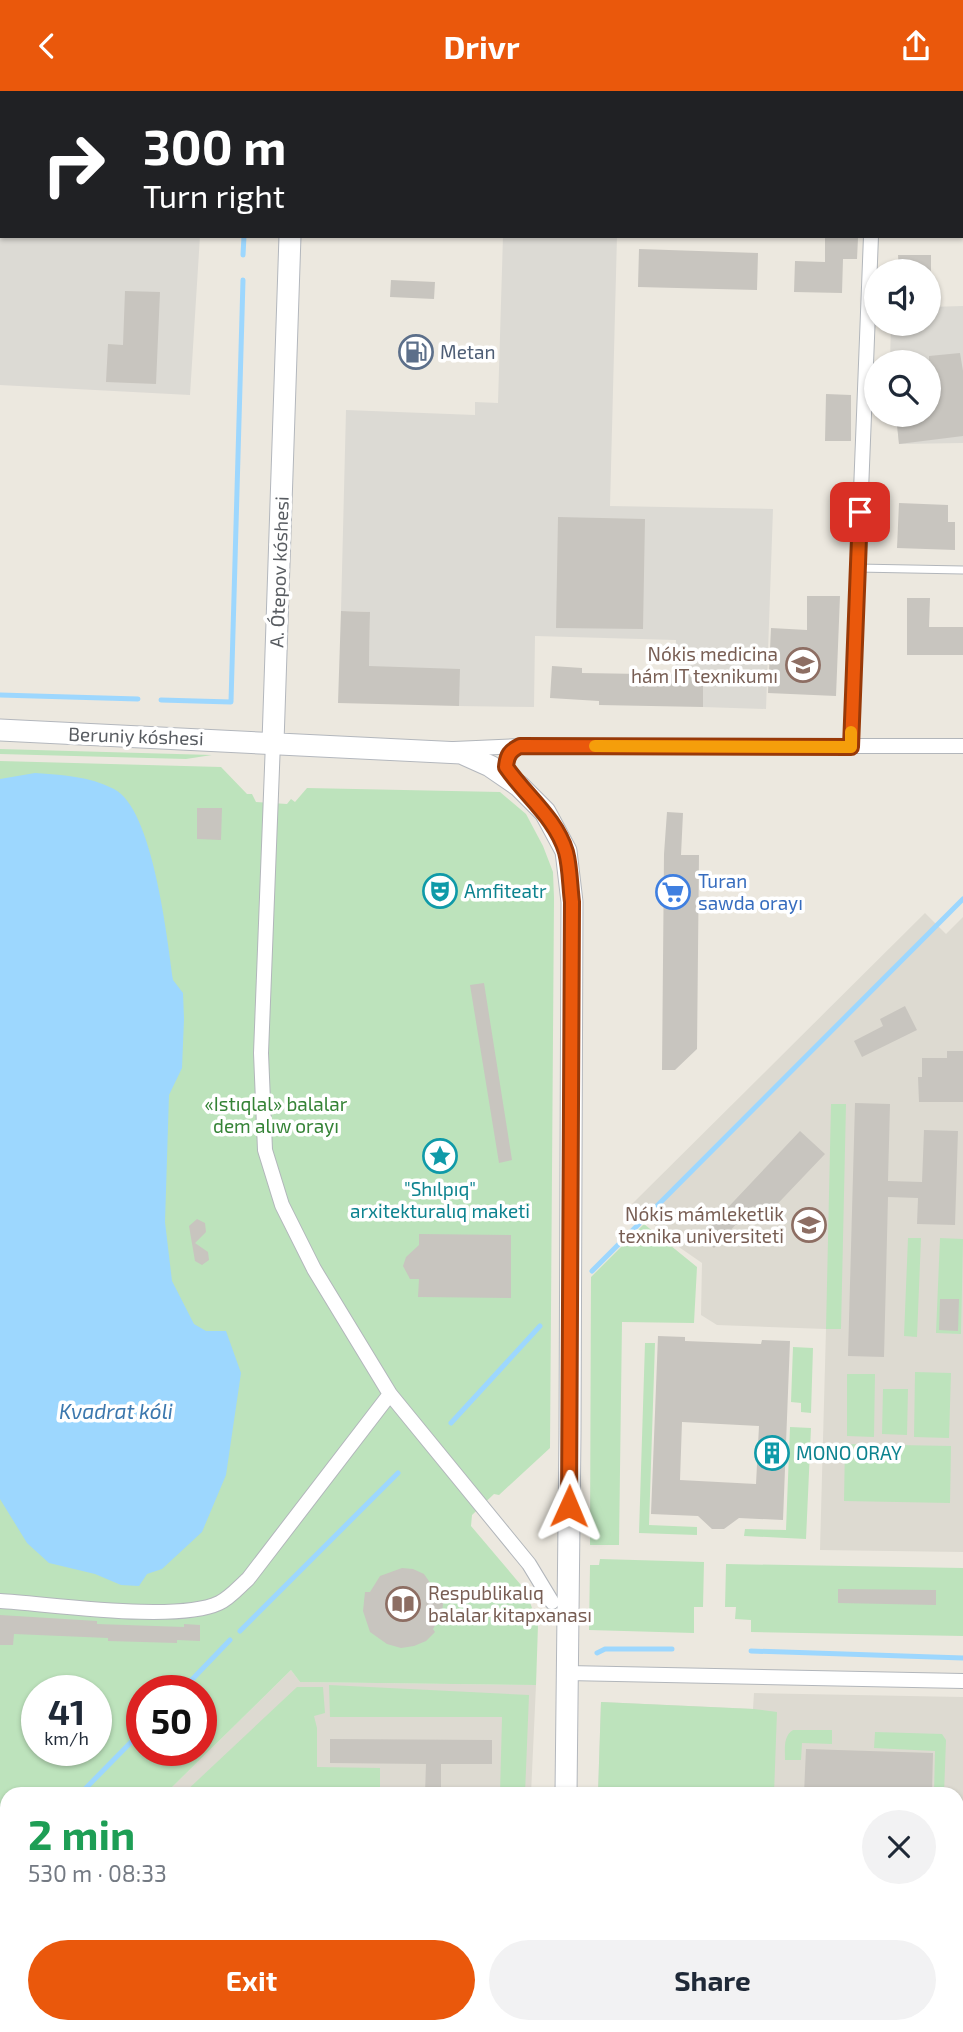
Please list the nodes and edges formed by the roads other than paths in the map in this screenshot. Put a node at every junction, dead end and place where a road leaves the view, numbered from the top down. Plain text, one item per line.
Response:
1 (290, 238) edge
2 (871, 238) edge
3 (857, 568) junction
4 (963, 571) edge
5 (0, 730) edge
6 (273, 742) junction
7 (520, 746) junction
8 (963, 746) edge
9 (851, 747) junction
10 (439, 750) junction
11 (519, 786) junction
12 (390, 1394) junction
13 (0, 1601) edge
14 (552, 1602) dead end
15 (567, 1673) junction
16 (963, 1681) edge
17 (566, 1787) edge

1 - 6 main road, A. Ótepov kóshesi
2 - 3 street
3 - 4 lane
3 - 9 street
5 - 6 main road, Beruniy kóshesi
6 - 10 main road
6 - 12 street
7 - 9 street
7 - 10 street
7 - 11 street
8 - 9 street
10 - 11 main road
11 - 15 main road
12 - 13 street
12 - 14 street
15 - 16 street
15 - 17 main road

